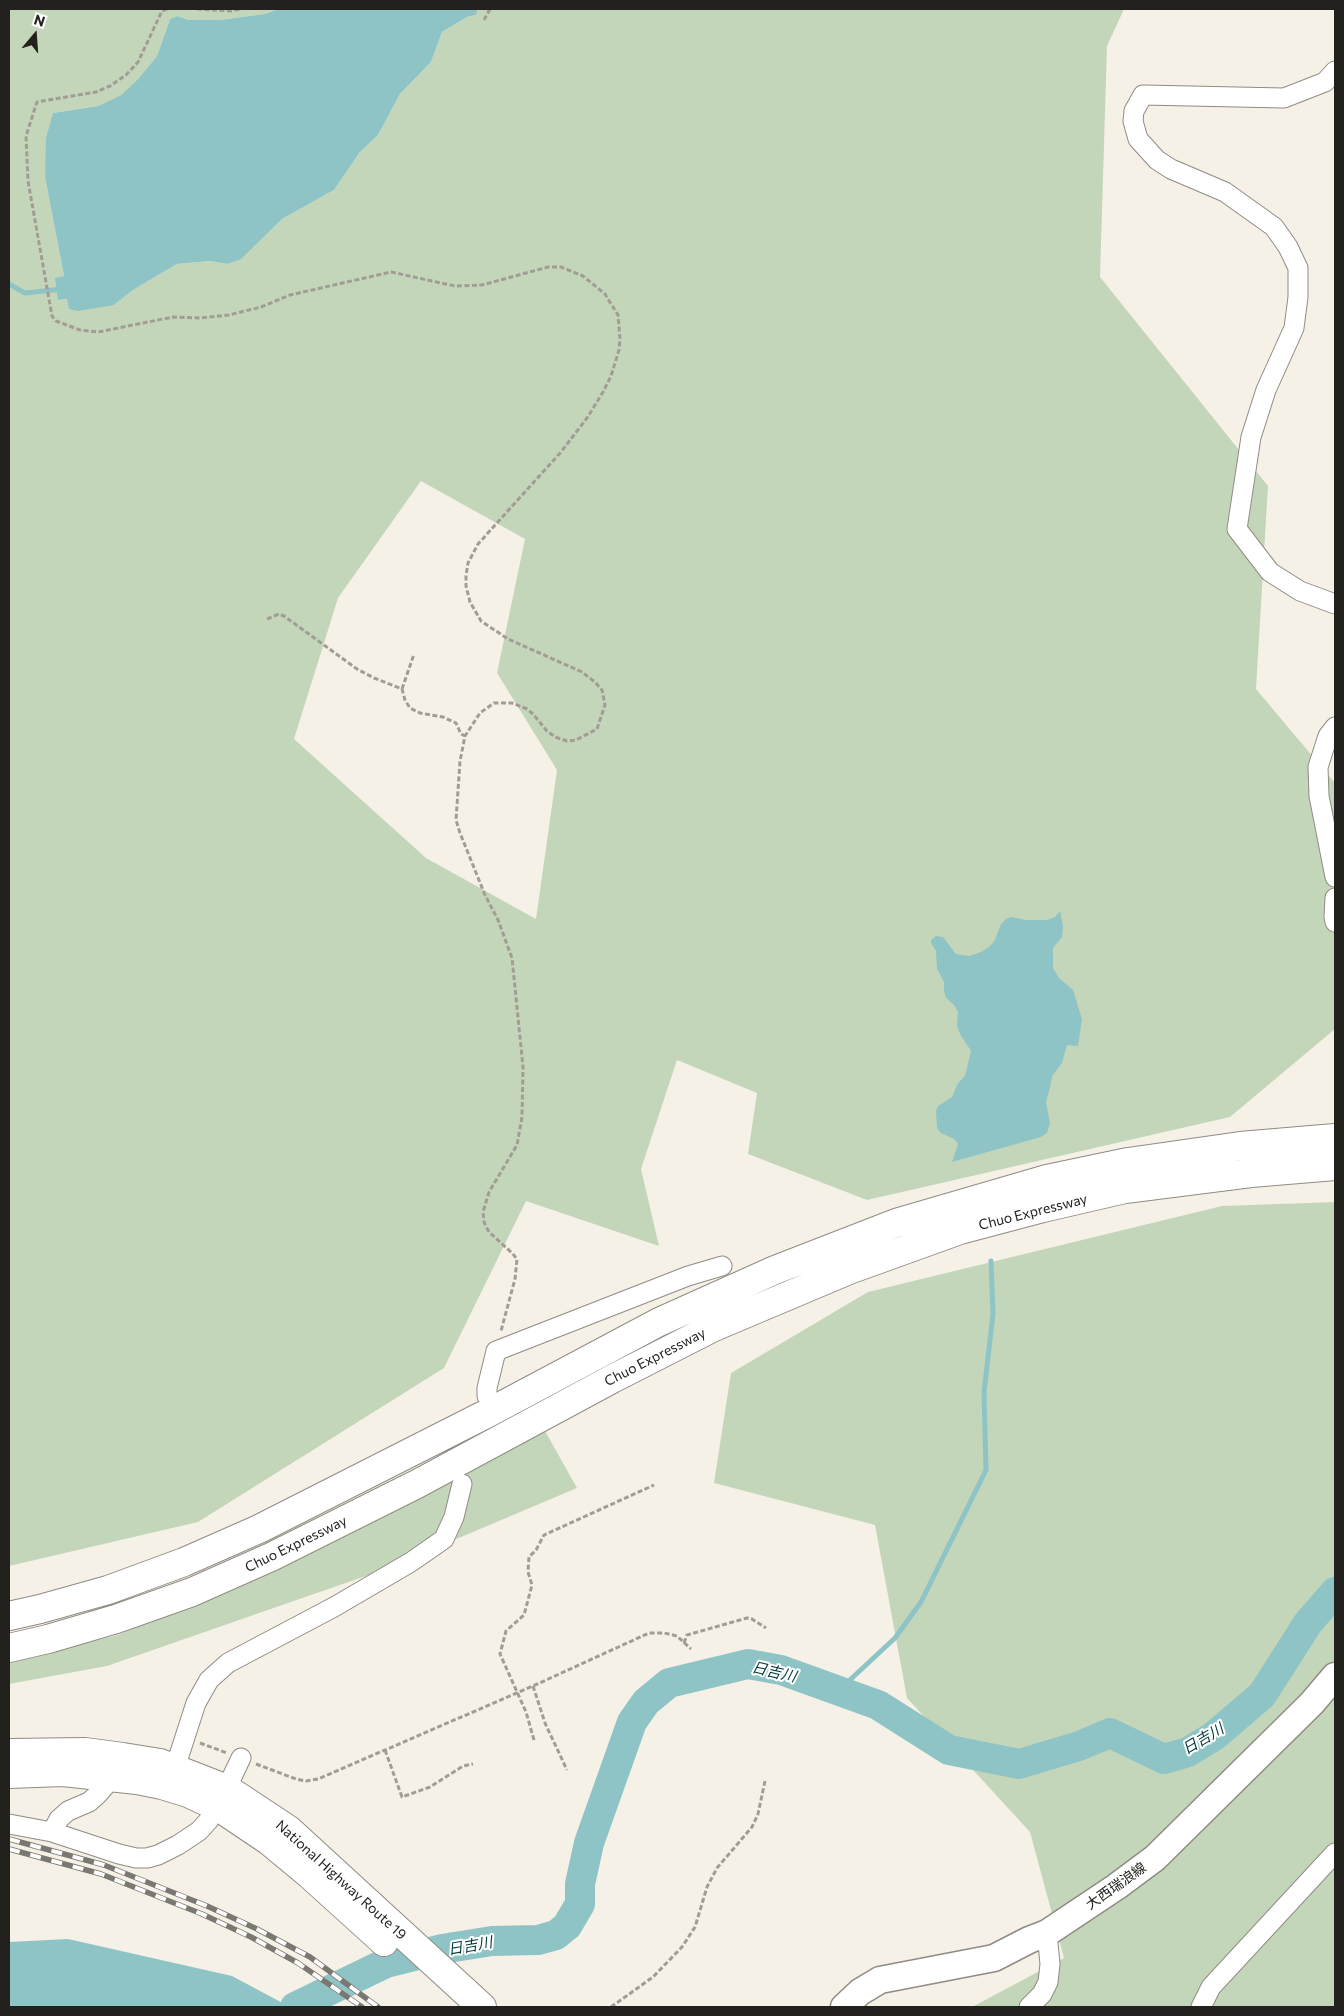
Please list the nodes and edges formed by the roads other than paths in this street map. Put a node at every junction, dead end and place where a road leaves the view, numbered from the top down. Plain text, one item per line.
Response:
1 (1335, 71) edge
2 (1335, 604) edge
3 (1335, 727) edge
4 (1335, 878) edge
5 (1335, 898) edge
6 (1335, 922) edge
7 (1335, 1138) edge
8 (1335, 1166) edge
9 (722, 1266) dead end
10 (487, 1396) dead end
11 (462, 1484) dead end
12 (9, 1616) edge
13 (9, 1648) edge
14 (1335, 1676) edge
15 (9, 1753) edge
16 (241, 1758) road end
17 (175, 1768) junction
18 (9, 1774) edge
19 (106, 1776) junction
20 (231, 1779) dead end
21 (209, 1820) dead end
22 (9, 1824) edge
23 (52, 1832) junction
24 (1335, 1853) edge
25 (1047, 1933) junction
26 (392, 1937) junction
27 (431, 1972) junction
28 (455, 2007) edge
29 (482, 2007) edge
30 (844, 2007) edge
31 (1029, 2007) edge
32 (1201, 2007) edge

1 - 2 street
3 - 4 street
5 - 6 street
7 - 12 highway, Chuo Expressway
8 - 13 highway, Chuo Expressway
9 - 10 street
11 - 17 street
14 - 25 main road, 大西瑞浪線
15 - 17 highway, National Highway Route 19
16 - 20 street
17 - 26 highway, National Highway Route 19
18 - 19 highway, National Highway Route 19
19 - 23 street
19 - 26 highway, National Highway Route 19
21 - 23 street
22 - 23 street
24 - 32 street
25 - 30 main road, 大西瑞浪線
25 - 31 street
26 - 27 highway, National Highway Route 19
27 - 28 highway, National Highway Route 19
27 - 29 highway, National Highway Route 19

